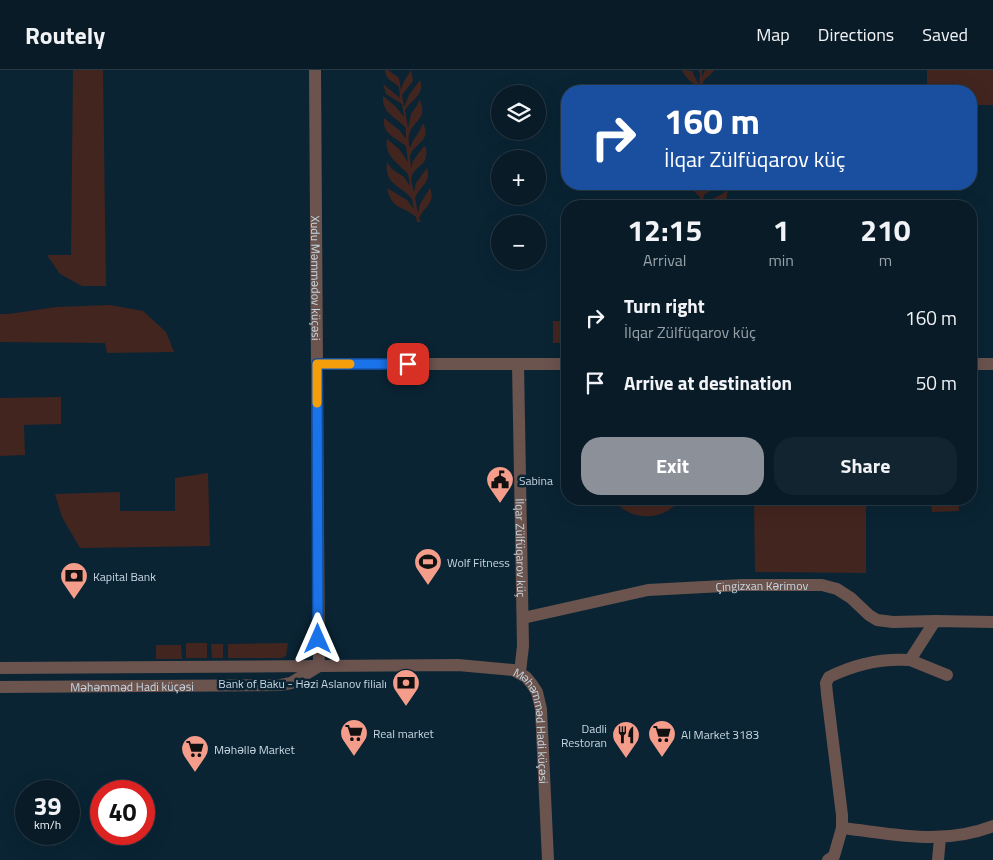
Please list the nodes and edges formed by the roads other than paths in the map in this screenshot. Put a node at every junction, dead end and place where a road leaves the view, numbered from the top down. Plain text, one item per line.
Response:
1 (315, 70) edge
2 (317, 364) junction
3 (518, 364) junction
4 (561, 364) edge
5 (977, 364) edge
6 (993, 364) edge
7 (523, 618) junction
8 (935, 621) junction
9 (993, 622) edge
10 (910, 660) junction
11 (319, 666) junction
12 (0, 668) edge
13 (520, 672) junction
14 (947, 675) dead end
15 (0, 687) edge
16 (993, 826) edge
17 (842, 828) junction
18 (940, 838) junction
19 (833, 859) edge
20 (548, 860) edge
21 (938, 860) edge

1 - 2 street, Xudu Məmmədov küçəsi
2 - 3 street
2 - 11 street, Xudu Məmmədov küçəsi
3 - 4 street
3 - 7 street, İlqar Zülfüqarov küç
5 - 6 street
7 - 8 street, Çingizxan Kərimov
7 - 13 street, İlqar Zülfüqarov küç
8 - 9 street, Çingizxan Kərimov
8 - 10 street
10 - 14 street
10 - 17 street
11 - 12 street, Məhəmməd Hadi küçəsi
11 - 13 street, Məhəmməd Hadi küçəsi
11 - 15 street, Məhəmməd Hadi küçəsi
13 - 20 street, Məhəmməd Hadi küçəsi
16 - 18 street
17 - 18 street
17 - 19 street
18 - 21 street

